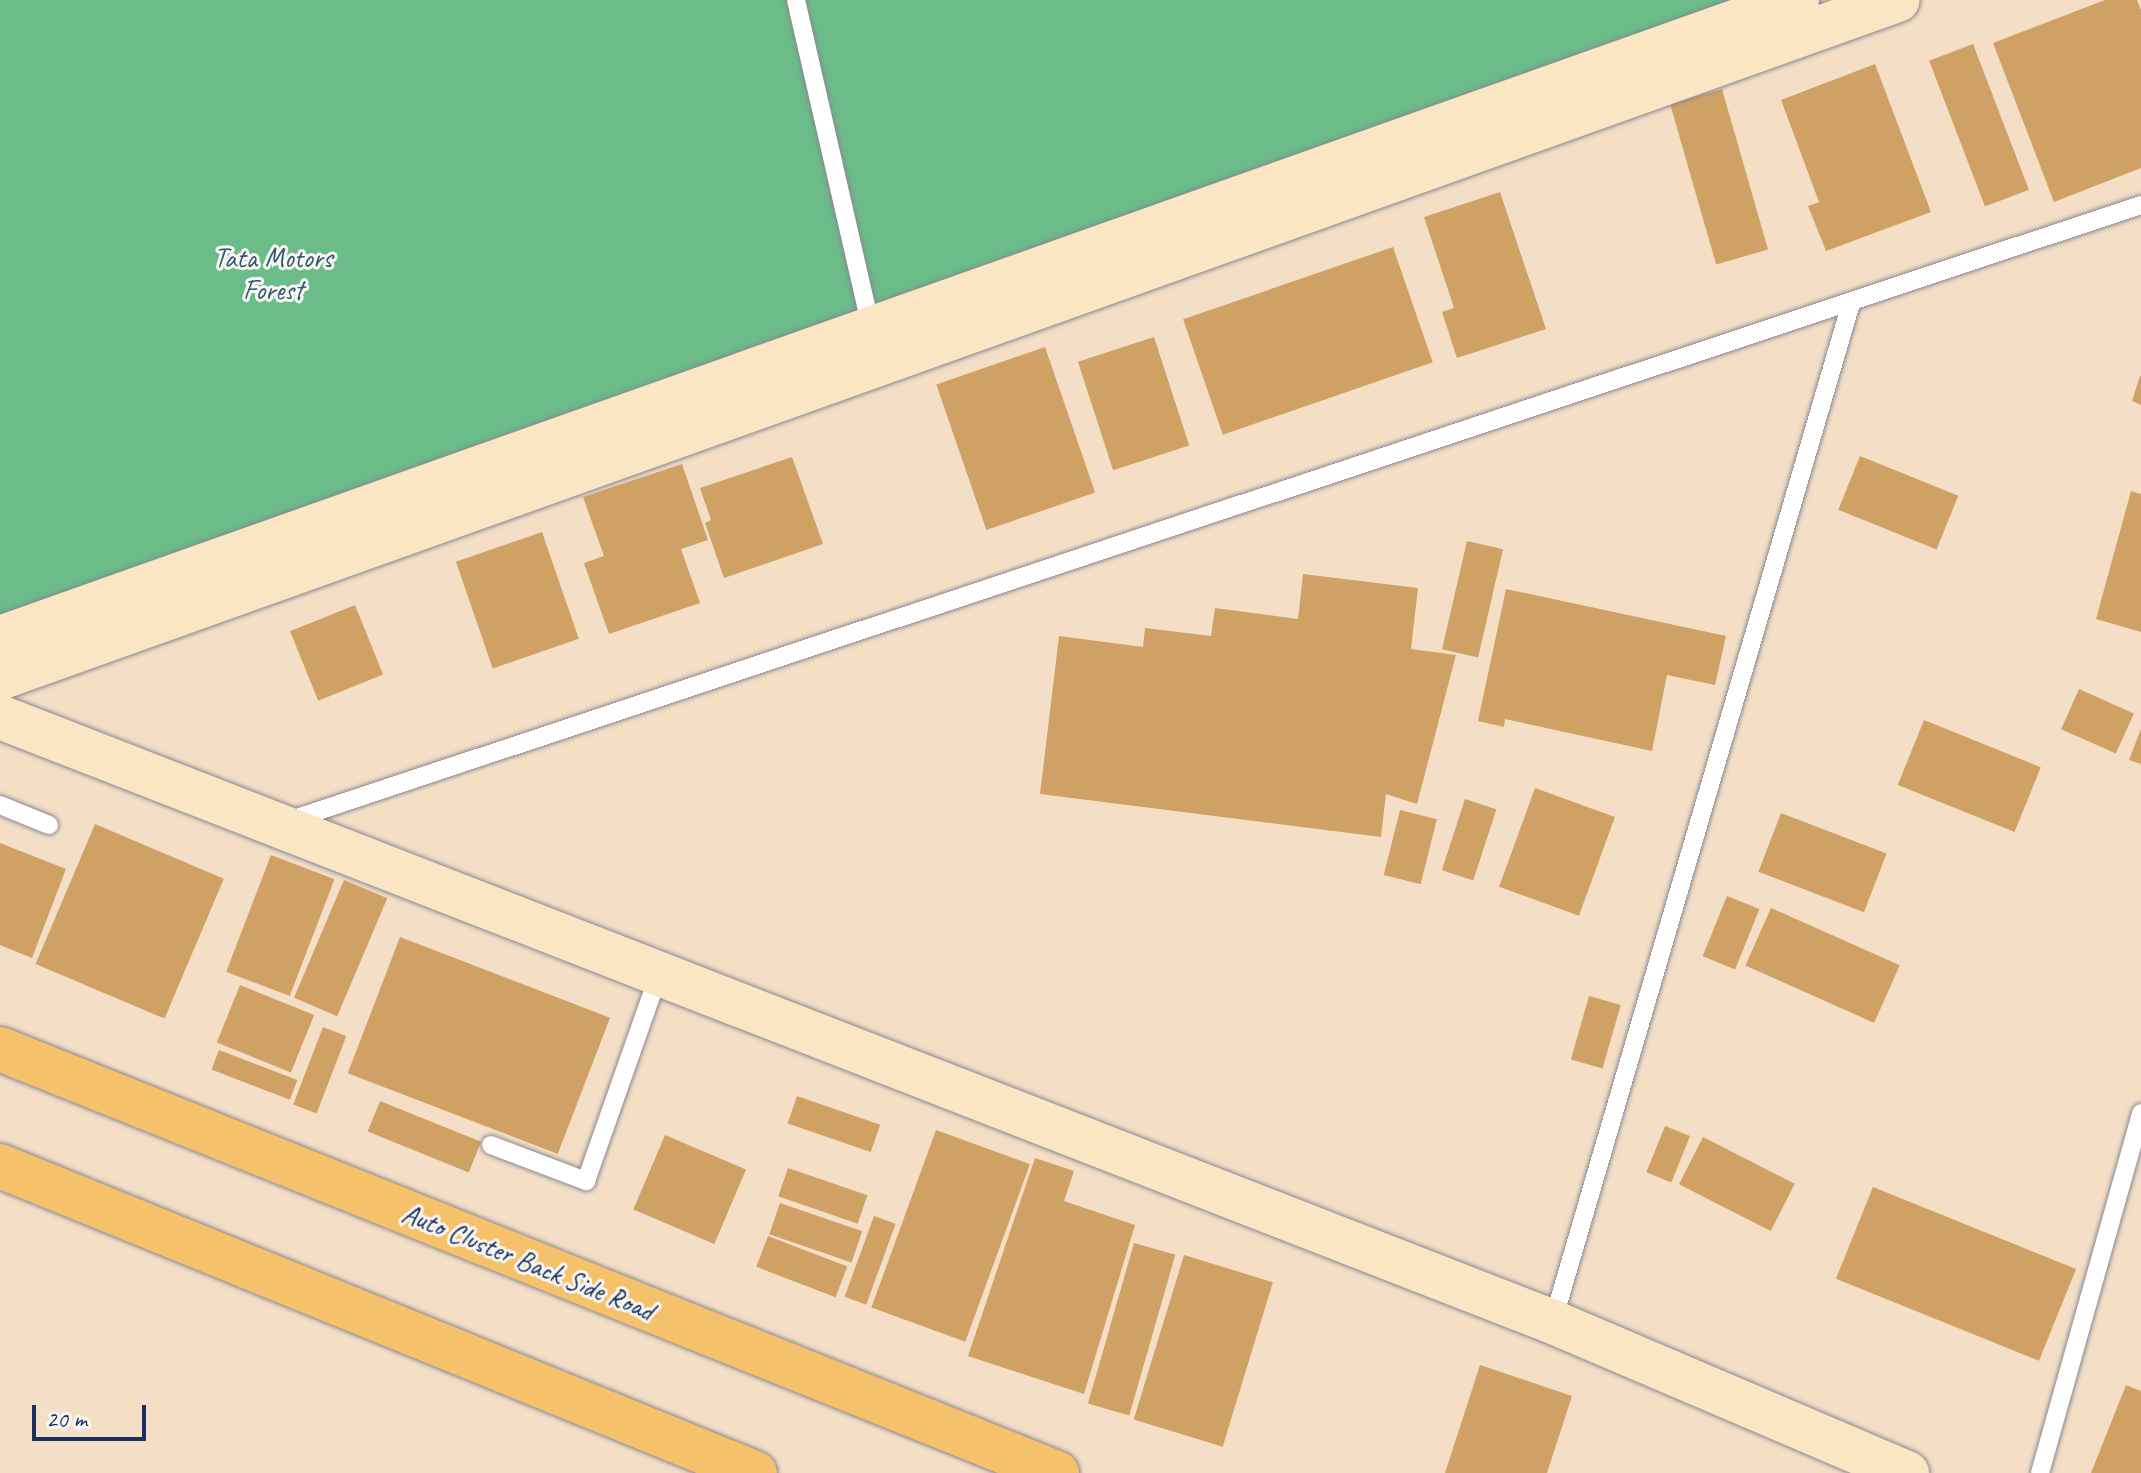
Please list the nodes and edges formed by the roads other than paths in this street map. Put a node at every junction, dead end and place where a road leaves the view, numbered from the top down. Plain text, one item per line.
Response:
1 (796, 0) edge
2 (1797, 0) edge
3 (1898, 0) edge
4 (1571, 98) junction
5 (2141, 205) edge
6 (1851, 303) junction
7 (871, 327) junction
8 (0, 638) edge
9 (0, 678) edge
10 (0, 717) edge
11 (0, 805) edge
12 (281, 823) junction
13 (49, 825) dead end
14 (660, 972) junction
15 (0, 1049) edge
16 (2141, 1113) edge
17 (491, 1145) dead end
18 (0, 1166) edge
19 (1553, 1322) junction
20 (755, 1473) edge
21 (1057, 1473) edge
22 (1907, 1473) edge
23 (2040, 1473) edge

1 - 7 lane
2 - 4 main road
3 - 4 main road
4 - 7 main road
4 - 9 main road
5 - 6 lane
6 - 12 lane
6 - 19 lane
7 - 8 main road
10 - 12 main road
11 - 13 lane
12 - 14 main road
14 - 17 lane
14 - 19 main road
15 - 21 main road, Auto Cluster Back Side Road
16 - 23 lane
18 - 20 main road
19 - 22 main road

